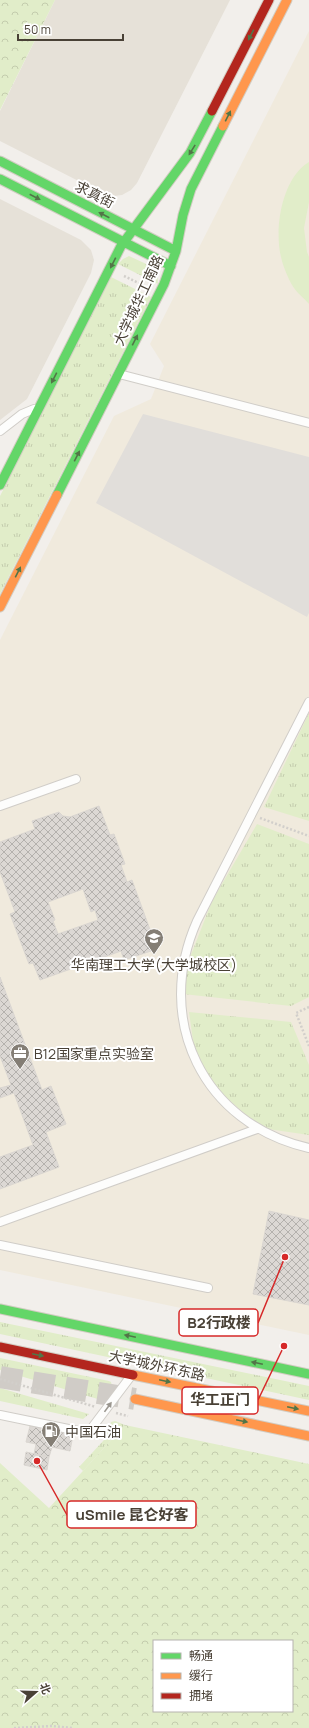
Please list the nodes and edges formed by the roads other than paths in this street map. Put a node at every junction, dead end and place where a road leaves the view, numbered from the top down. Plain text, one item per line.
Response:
1 (269, 0) edge
2 (287, 0) edge
3 (0, 161) edge
4 (0, 179) edge
5 (133, 229) junction
6 (124, 242) junction
7 (176, 251) junction
8 (171, 266) junction
9 (118, 374) junction
10 (38, 409) junction
11 (309, 423) edge
12 (0, 431) edge
13 (0, 484) edge
14 (0, 607) edge
15 (309, 702) edge
16 (76, 779) dead end
17 (0, 806) edge
18 (257, 1128) junction
19 (309, 1148) edge
20 (0, 1222) edge
21 (0, 1245) edge
22 (208, 1288) dead end
23 (0, 1309) edge
24 (0, 1347) edge
25 (132, 1374) junction
26 (309, 1374) edge
27 (135, 1399) tunnel mouth
28 (309, 1411) edge
29 (0, 1415) edge
30 (309, 1436) edge

1 -> 5 main road
7 -> 2 main road, 大学城华工南路
5 -> 3 main road, 求真街
4 -> 6 main road
5 - 6 main road
5 - 7 main road, 求真街
6 - 8 main road
6 -> 10 main road
7 - 8 main road, 大学城华工南路
9 -> 8 main road, 大学城华工南路
9 - 11 lane
14 -> 9 main road, 大学城华工南路
10 - 12 lane
10 - 13 main road
15 - 18 lane
16 - 17 lane
18 - 19 lane
18 - 20 lane
21 - 22 lane
26 -> 23 main road, 大学城外环东路
24 -> 25 main road, 大学城外环东路
25 -> 28 main road, 大学城外环东路
29 -> 25 lane
27 -> 30 main road

